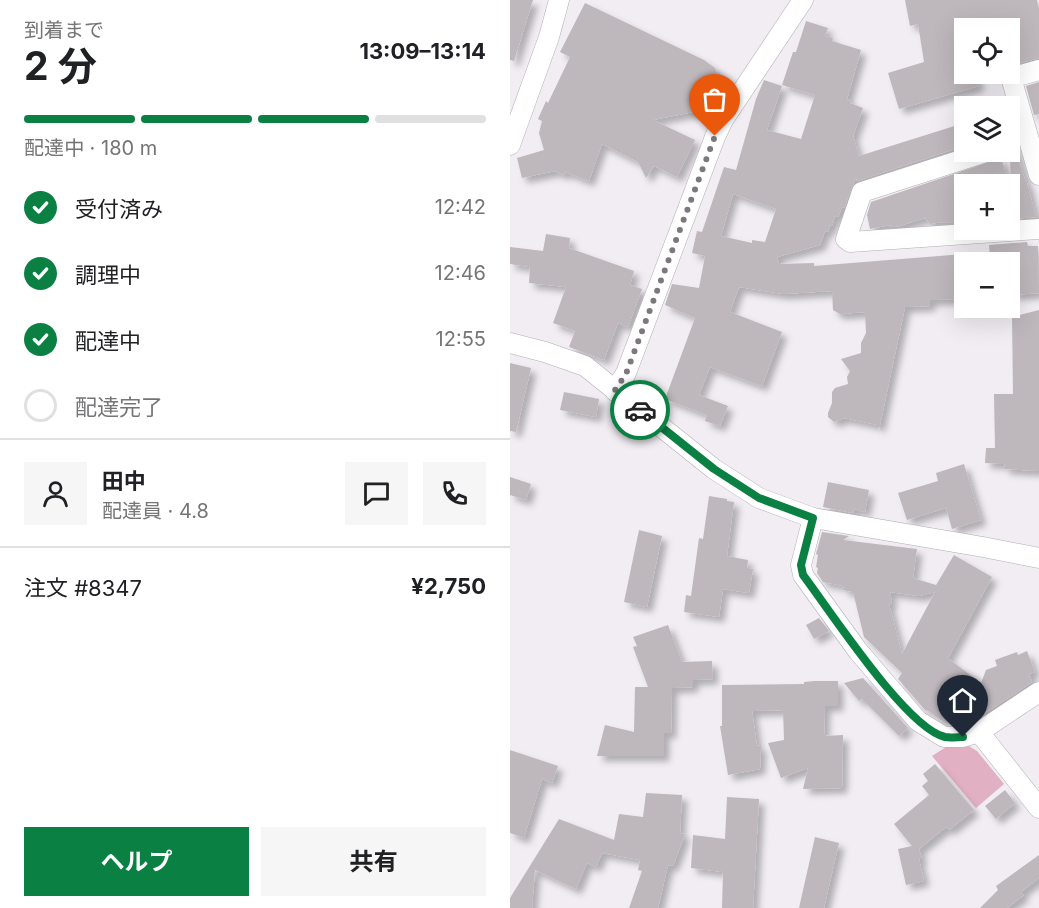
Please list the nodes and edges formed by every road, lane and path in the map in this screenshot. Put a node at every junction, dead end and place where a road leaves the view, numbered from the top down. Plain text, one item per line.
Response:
1 (559, 0) edge
2 (802, 0) edge
3 (1039, 70) edge
4 (1014, 96) edge
5 (1020, 143) edge
6 (510, 146) edge
7 (955, 162) edge
8 (1039, 175) edge
9 (1039, 229) edge
10 (510, 343) edge
11 (615, 390) junction
12 (813, 518) junction
13 (1039, 558) edge
14 (1039, 692) edge
15 (979, 732) junction
16 (1039, 808) edge

1 - 6 street
2 - 11 street
3 - 4 street
5 - 8 street
7 - 9 street
10 - 11 street
11 - 12 street
12 - 13 street
12 - 15 street
14 - 15 street
15 - 16 street

